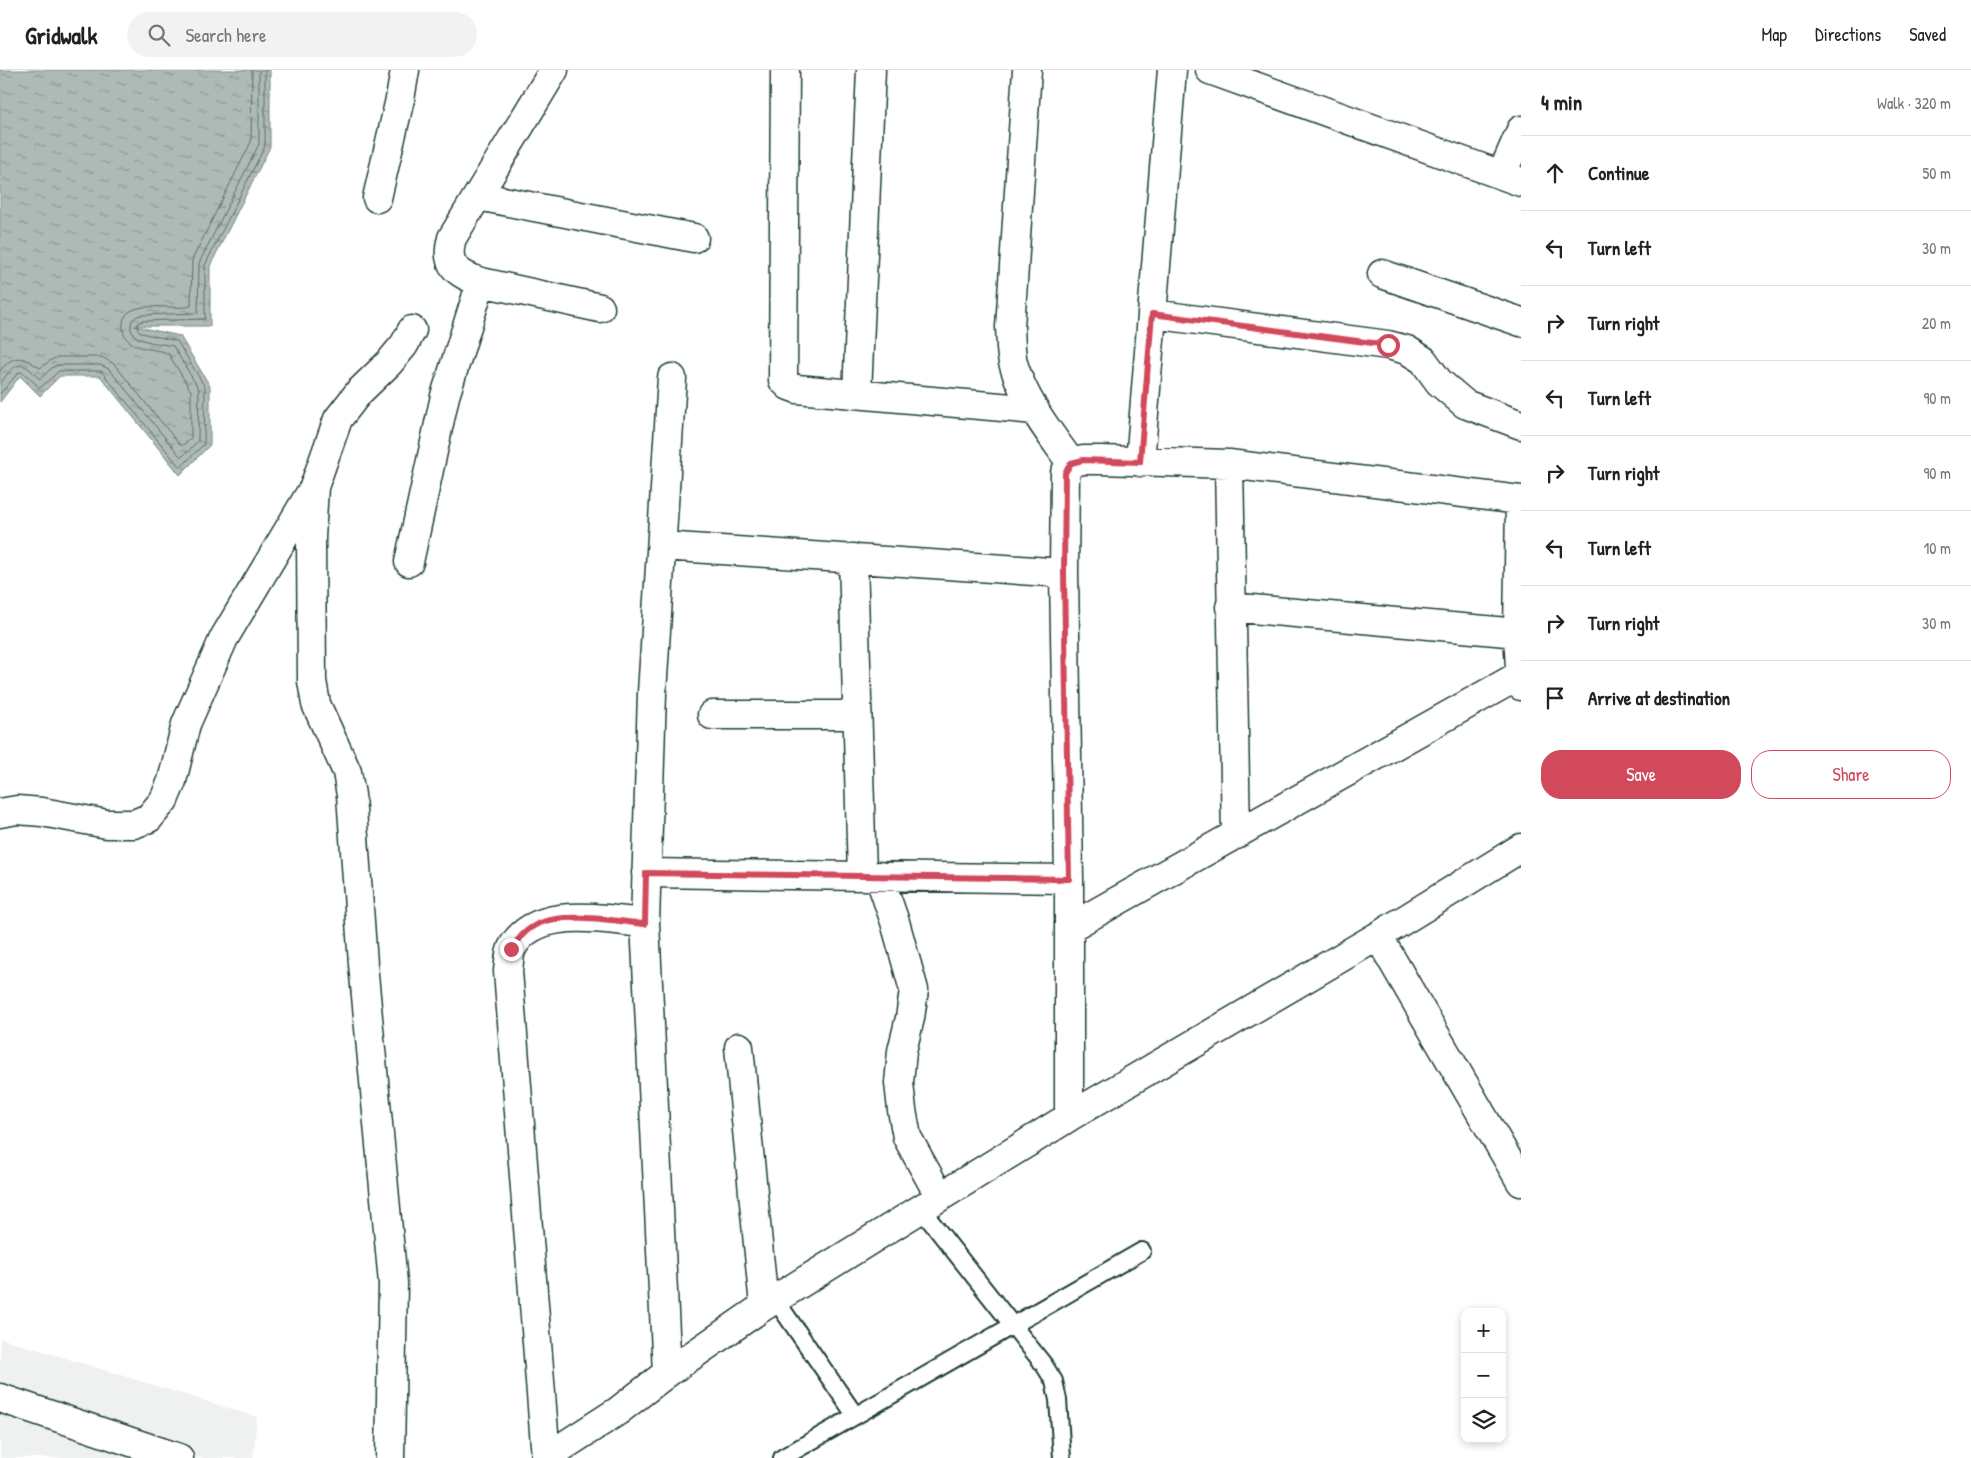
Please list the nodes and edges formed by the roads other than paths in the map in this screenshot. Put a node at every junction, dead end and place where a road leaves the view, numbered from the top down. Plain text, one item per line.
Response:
1 (405, 70) edge
2 (554, 70) edge
3 (785, 70) edge
4 (871, 70) edge
5 (1027, 70) edge
6 (1172, 70) edge
7 (1210, 70) edge
8 (1521, 130) edge
9 (1512, 178) edge
10 (478, 196) junction
11 (377, 198) dead end
12 (694, 238) dead end
13 (1382, 274) dead end
14 (481, 282) junction
15 (600, 308) dead end
16 (1152, 314) junction
17 (1521, 322) edge
18 (412, 330) dead end
19 (672, 378) dead end
20 (856, 394) junction
21 (1035, 410) junction
22 (1521, 425) edge
23 (1140, 462) junction
24 (1071, 463) junction
25 (1228, 464) junction
26 (314, 488) junction
27 (1520, 494) edge
28 (662, 546) junction
29 (853, 558) junction
30 (409, 562) dead end
31 (1064, 573) junction
32 (1230, 607) junction
33 (1518, 633) junction
34 (1521, 680) edge
35 (712, 715) dead end
36 (858, 715) junction
37 (0, 813) edge
38 (1236, 835) junction
39 (1521, 848) edge
40 (646, 873) junction
41 (870, 876) junction
42 (1069, 879) junction
43 (645, 924) junction
44 (1069, 928) junction
45 (1378, 936) junction
46 (739, 1047) dead end
47 (1069, 1117) junction
48 (1521, 1182) edge
49 (931, 1203) junction
50 (1142, 1251) dead end
51 (769, 1302) junction
52 (1012, 1325) junction
53 (667, 1373) junction
54 (0, 1398) edge
55 (855, 1416) junction
56 (124, 1449) edge
57 (179, 1458) edge
58 (390, 1458) edge
59 (545, 1458) edge
60 (782, 1458) edge
61 (1062, 1458) edge

1 - 11 street
2 - 10 street
3 - 20 street
4 - 20 street
5 - 21 street
6 - 16 street
7 - 9 street
8 - 9 street
10 - 12 street
10 - 14 street
13 - 17 street
14 - 15 street
14 - 30 street
16 - 22 street
16 - 23 street
18 - 26 street
19 - 28 street
20 - 21 street
21 - 24 street
23 - 24 street
23 - 25 street
24 - 31 street
25 - 27 street
25 - 32 street
26 - 37 street
26 - 58 street
27 - 33 street
28 - 29 street
28 - 40 street
29 - 31 street
29 - 36 street
31 - 42 street
32 - 33 street
32 - 38 street
33 - 34 street
34 - 38 street
35 - 36 street
36 - 41 street
38 - 44 street
39 - 45 street
40 - 41 street
40 - 43 street
41 - 42 street
41 - 49 street
42 - 44 street
43 - 53 street
43 - 59 street
44 - 47 street
45 - 47 street
45 - 48 street
46 - 51 street
47 - 49 street
49 - 51 street
49 - 52 lane
50 - 52 lane
51 - 53 street
51 - 55 lane
52 - 55 lane
52 - 61 lane
53 - 59 street
54 - 56 street
55 - 60 lane
56 - 57 street

